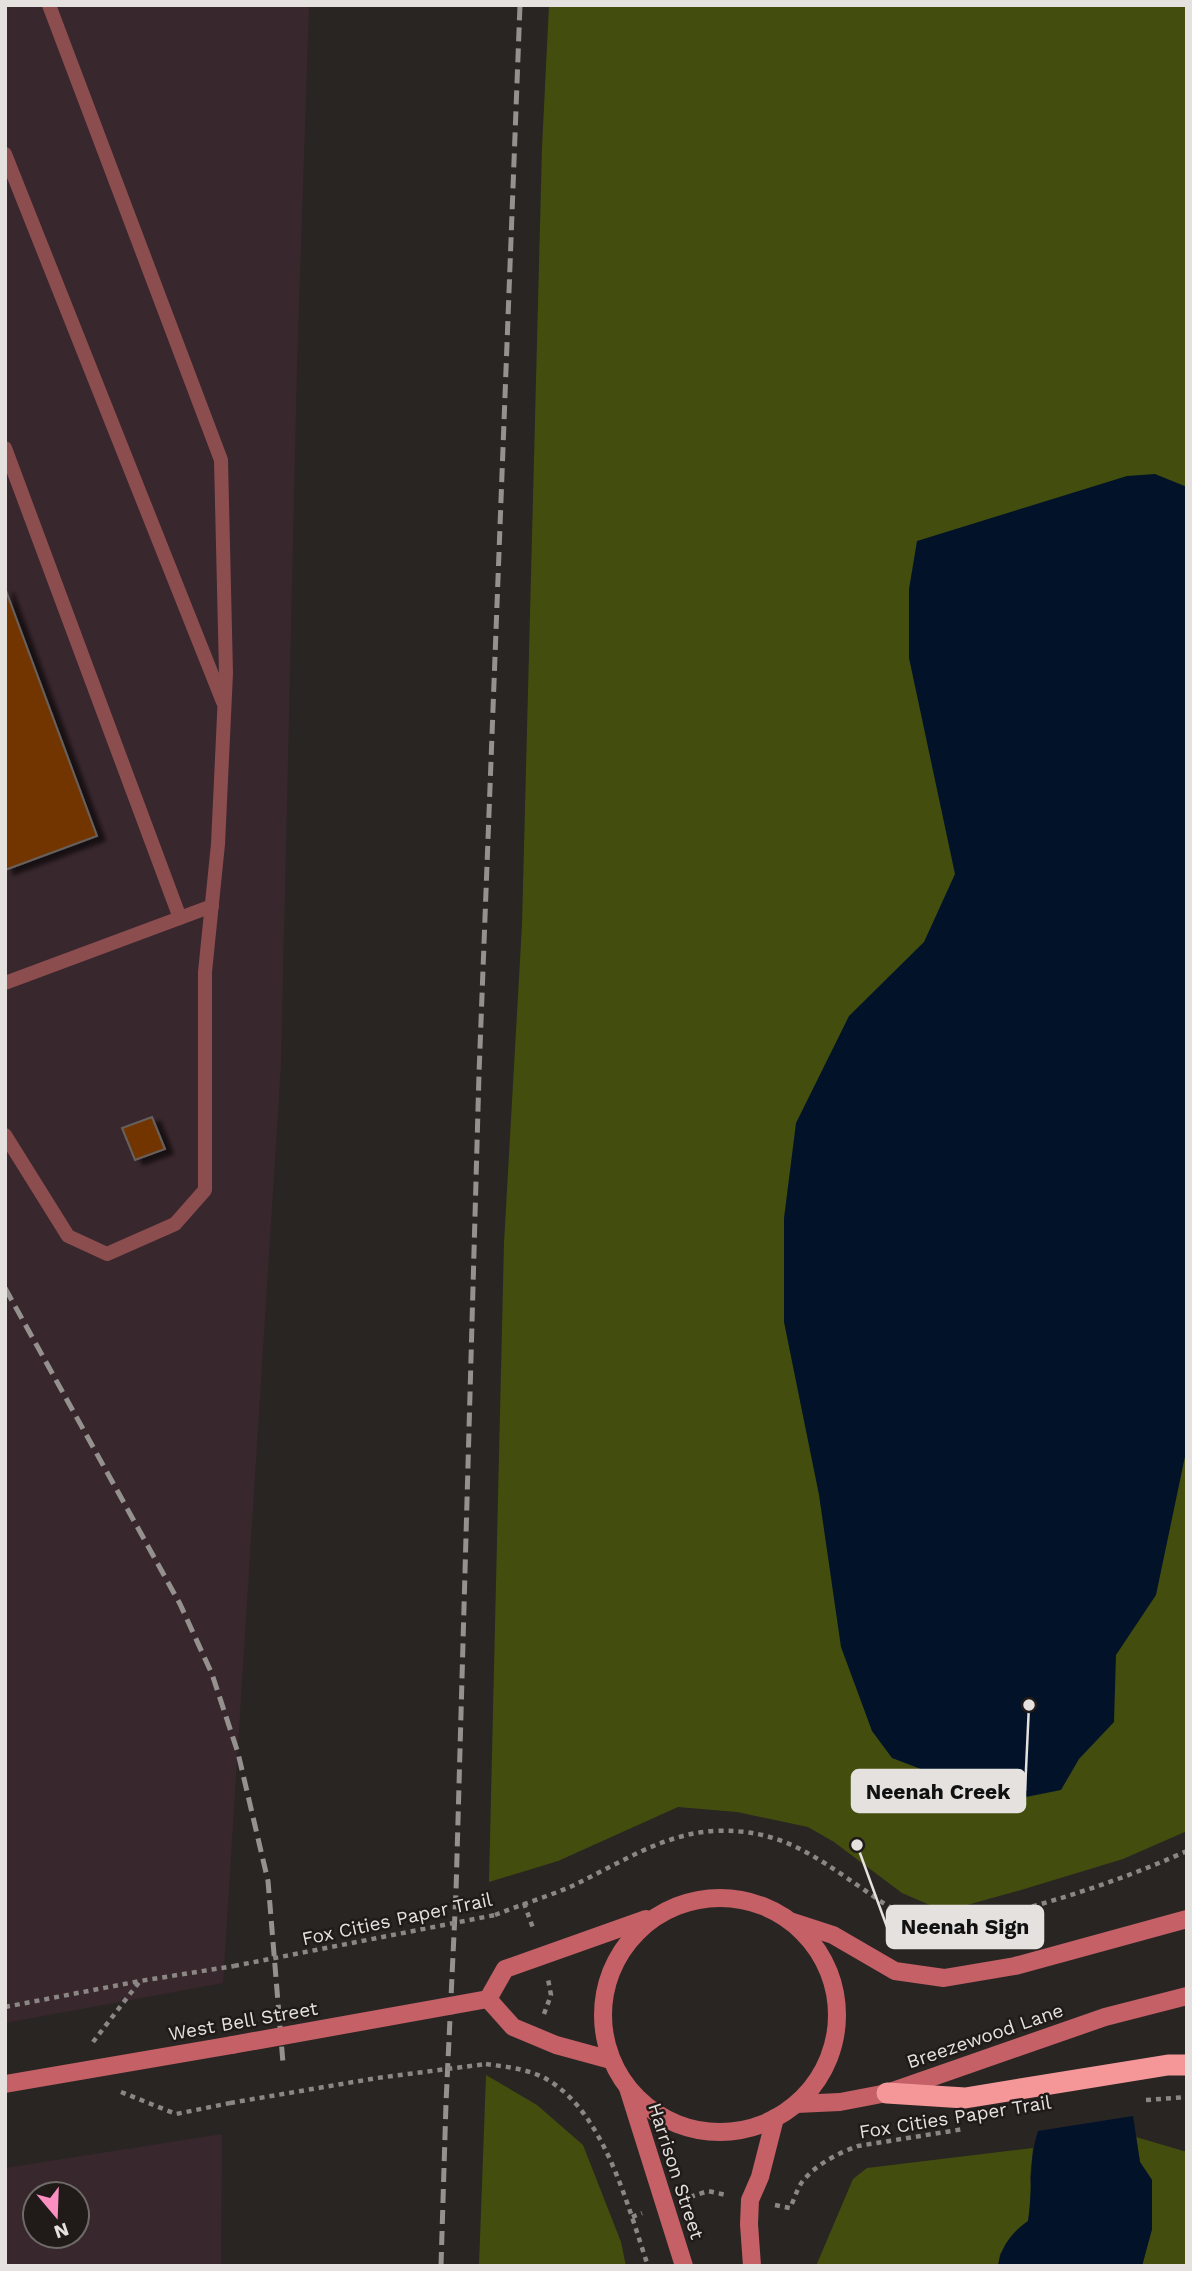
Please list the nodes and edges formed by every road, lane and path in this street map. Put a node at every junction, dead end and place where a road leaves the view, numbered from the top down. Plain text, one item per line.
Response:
1 (50, 5) edge
2 (5, 154) edge
3 (5, 448) edge
4 (224, 706) junction
5 (212, 906) junction
6 (180, 918) junction
7 (5, 983) edge
8 (5, 1135) edge
9 (1187, 1851) edge
10 (524, 1903) junction
11 (659, 1915) junction
12 (529, 1918) dead end
13 (1187, 1919) edge
14 (790, 1920) junction
15 (548, 1976) dead end
16 (140, 1981) junction
17 (1187, 1996) edge
18 (488, 1999) junction
19 (5, 2007) edge
20 (546, 2011) dead end
21 (611, 2060) junction
22 (1187, 2065) edge
23 (70, 2072) junction
24 (5, 2084) edge
25 (628, 2088) junction
26 (887, 2093) junction
27 (1187, 2096) edge
28 (1135, 2102) dead end
29 (796, 2104) junction
30 (176, 2114) dead end
31 (775, 2118) junction
32 (975, 2127) dead end
33 (750, 2200) junction
34 (665, 2205) junction
35 (632, 2217) junction
36 (648, 2266) edge
37 (684, 2266) edge
38 (752, 2266) edge

1 - 4 lane
2 - 4 lane
3 - 6 lane
4 - 5 lane
5 - 6 lane
5 - 8 lane
6 - 7 lane
9 - 10 path, Fox Cities Paper Trail
10 - 12 path
10 - 16 path, Fox Cities Paper Trail, bridge
11 - 14 main road
11 - 18 main road
11 - 21 main road
13 - 14 main road
14 - 29 main road
15 - 20 path
16 - 19 path, Fox Cities Paper Trail
16 - 23 path
17 - 26 main road, Breezewood Lane
18 - 21 main road
18 - 23 main road, West Bell Street, bridge
21 - 25 main road
22 - 26 highway
23 - 24 main road, West Bell Street
25 - 31 main road
25 - 34 main road, Harrison Street
26 - 29 main road, Breezewood Lane
27 - 28 path
29 - 31 main road
30 - 35 path, bridge
31 - 33 main road
32 - 33 path, Fox Cities Paper Trail
33 - 34 path, Fox Cities Paper Trail
33 - 38 main road
34 - 35 path, Fox Cities Paper Trail
34 - 37 main road, Harrison Street
35 - 36 path

